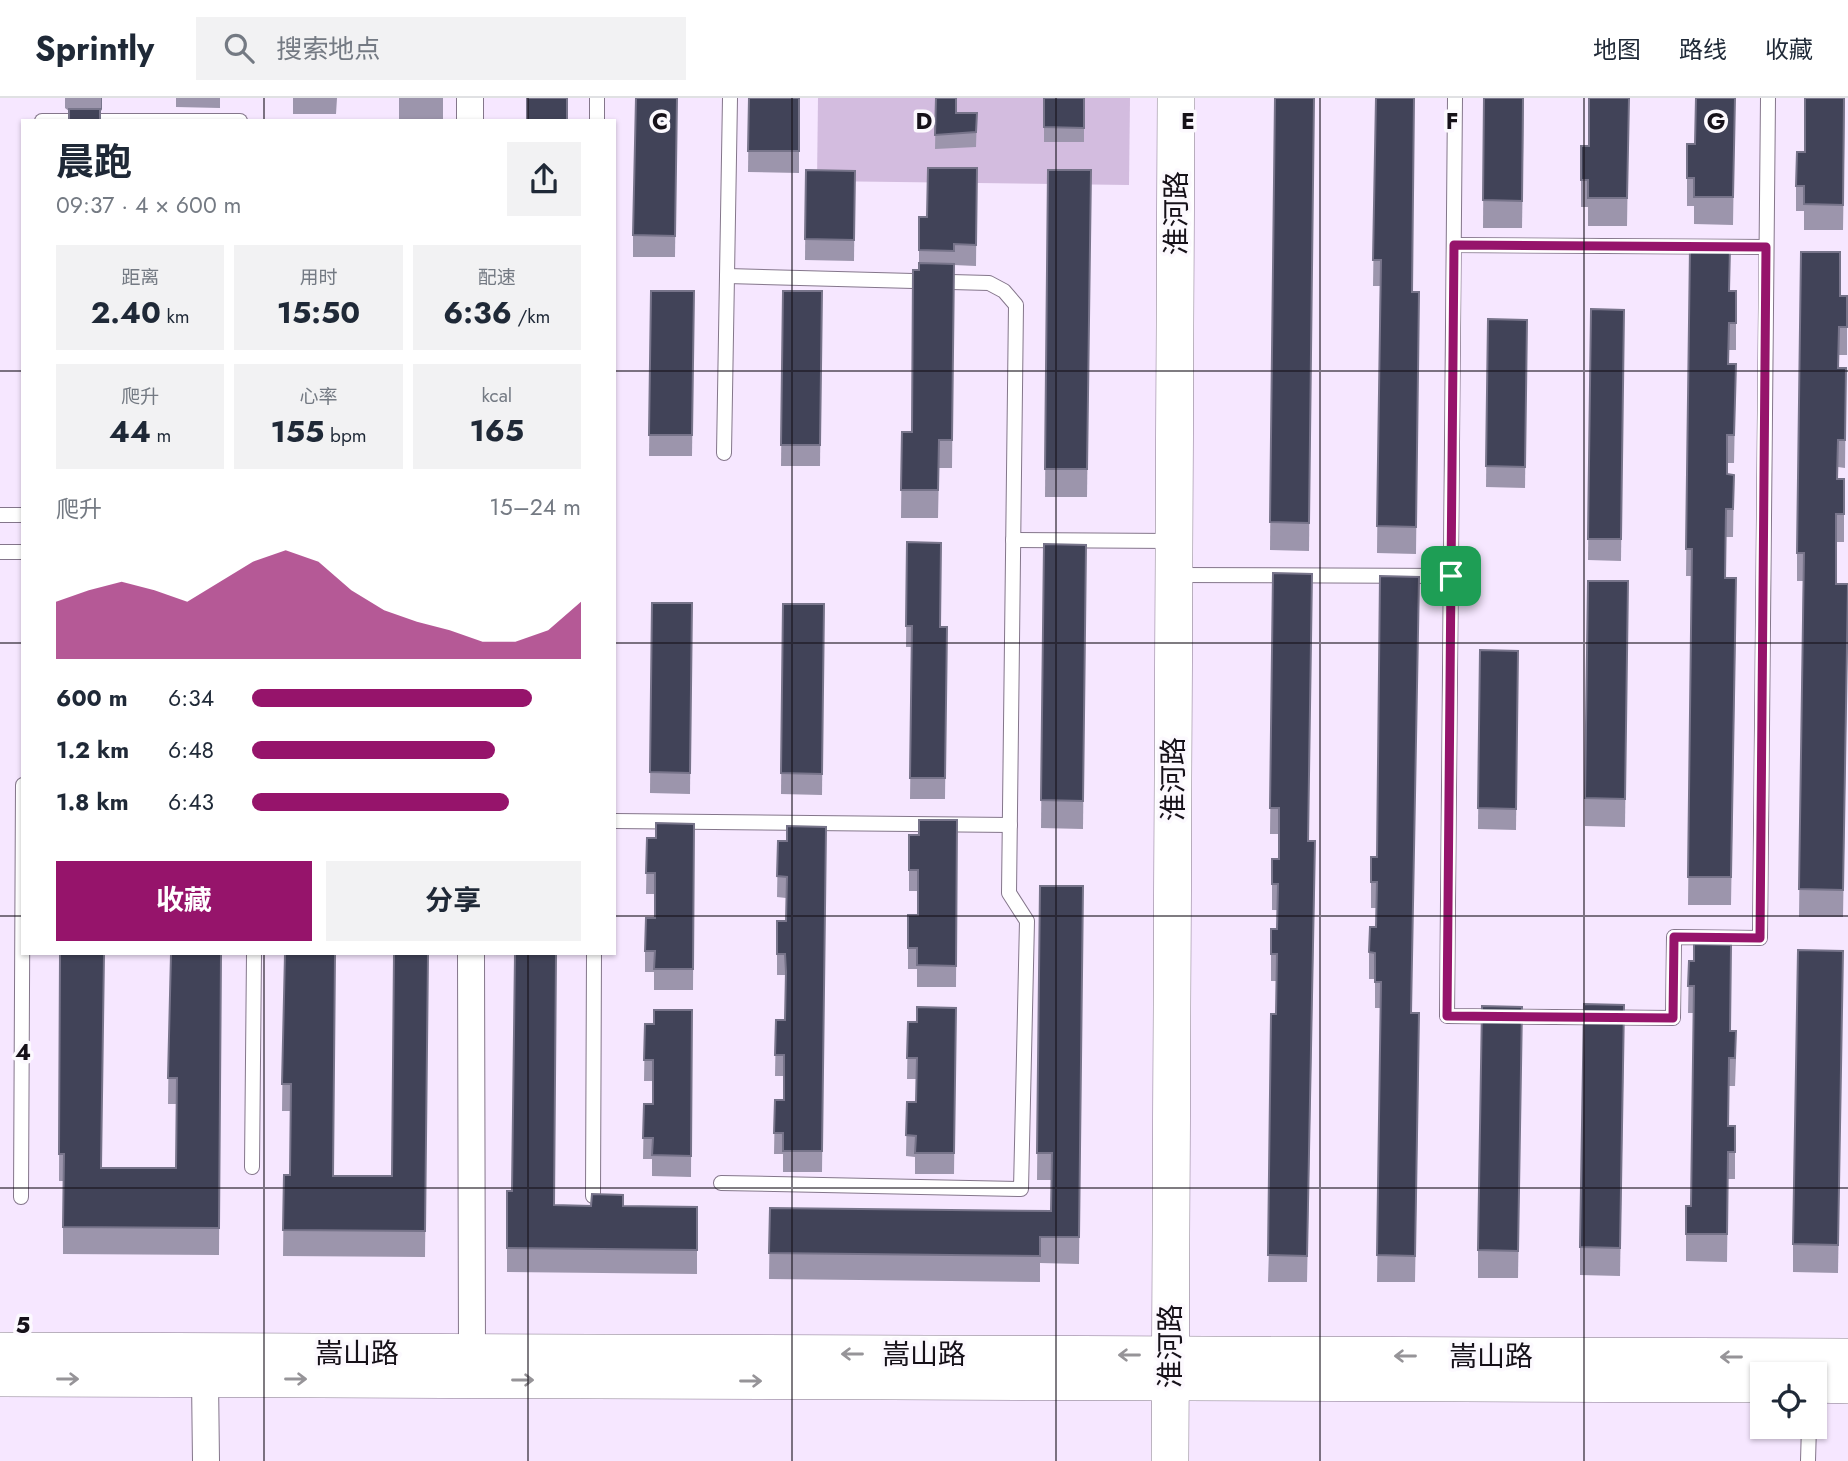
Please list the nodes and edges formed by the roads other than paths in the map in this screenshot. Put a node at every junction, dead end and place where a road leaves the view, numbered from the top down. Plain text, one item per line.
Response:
1 (470, 98) edge
2 (597, 98) edge
3 (730, 98) edge
4 (1176, 98) edge
5 (1455, 98) edge
6 (1768, 98) edge
7 (470, 119) edge
8 (597, 119) edge
9 (1454, 245) junction
10 (1766, 247) junction
11 (727, 276) junction
12 (724, 453) dead end
13 (0, 515) edge
14 (21, 515) edge
15 (1013, 540) junction
16 (0, 552) edge
17 (21, 552) edge
18 (1174, 558) junction
19 (1451, 576) junction
20 (616, 821) edge
21 (1010, 825) junction
22 (22, 955) edge
23 (254, 955) edge
24 (471, 955) edge
25 (594, 955) edge
26 (252, 1167) dead end
27 (721, 1183) dead end
28 (593, 1196) edge
29 (22, 1197) dead end
30 (0, 1352) edge
31 (472, 1353) junction
32 (1848, 1357) edge
33 (1170, 1369) junction
34 (0, 1378) edge
35 (205, 1379) junction
36 (1750, 1384) edge
37 (1827, 1384) edge
38 (1848, 1385) edge
39 (1808, 1439) edge
40 (206, 1461) edge
41 (1170, 1461) edge
42 (1808, 1461) edge

1 - 7 street
2 - 8 lane
3 - 11 lane
4 - 18 street, 淮河路
5 - 9 lane
6 - 10 lane
9 - 10 lane
9 - 19 lane
10 - 19 lane
11 - 12 lane
11 - 15 lane
13 - 14 lane
15 - 18 lane
15 - 21 lane
16 - 17 lane
18 - 19 lane
18 - 33 street, 淮河路
20 - 21 lane
21 - 27 lane
22 - 29 lane
23 - 26 lane
24 - 31 street
25 - 28 lane
30 - 31 street, 嵩山路
33 -> 31 street, 嵩山路
32 -> 33 street, 嵩山路
35 -> 33 street, 嵩山路
33 - 36 street, 嵩山路
33 - 41 street, 淮河路
34 -> 35 street, 嵩山路
35 - 40 street
37 - 38 street
39 - 42 lane

